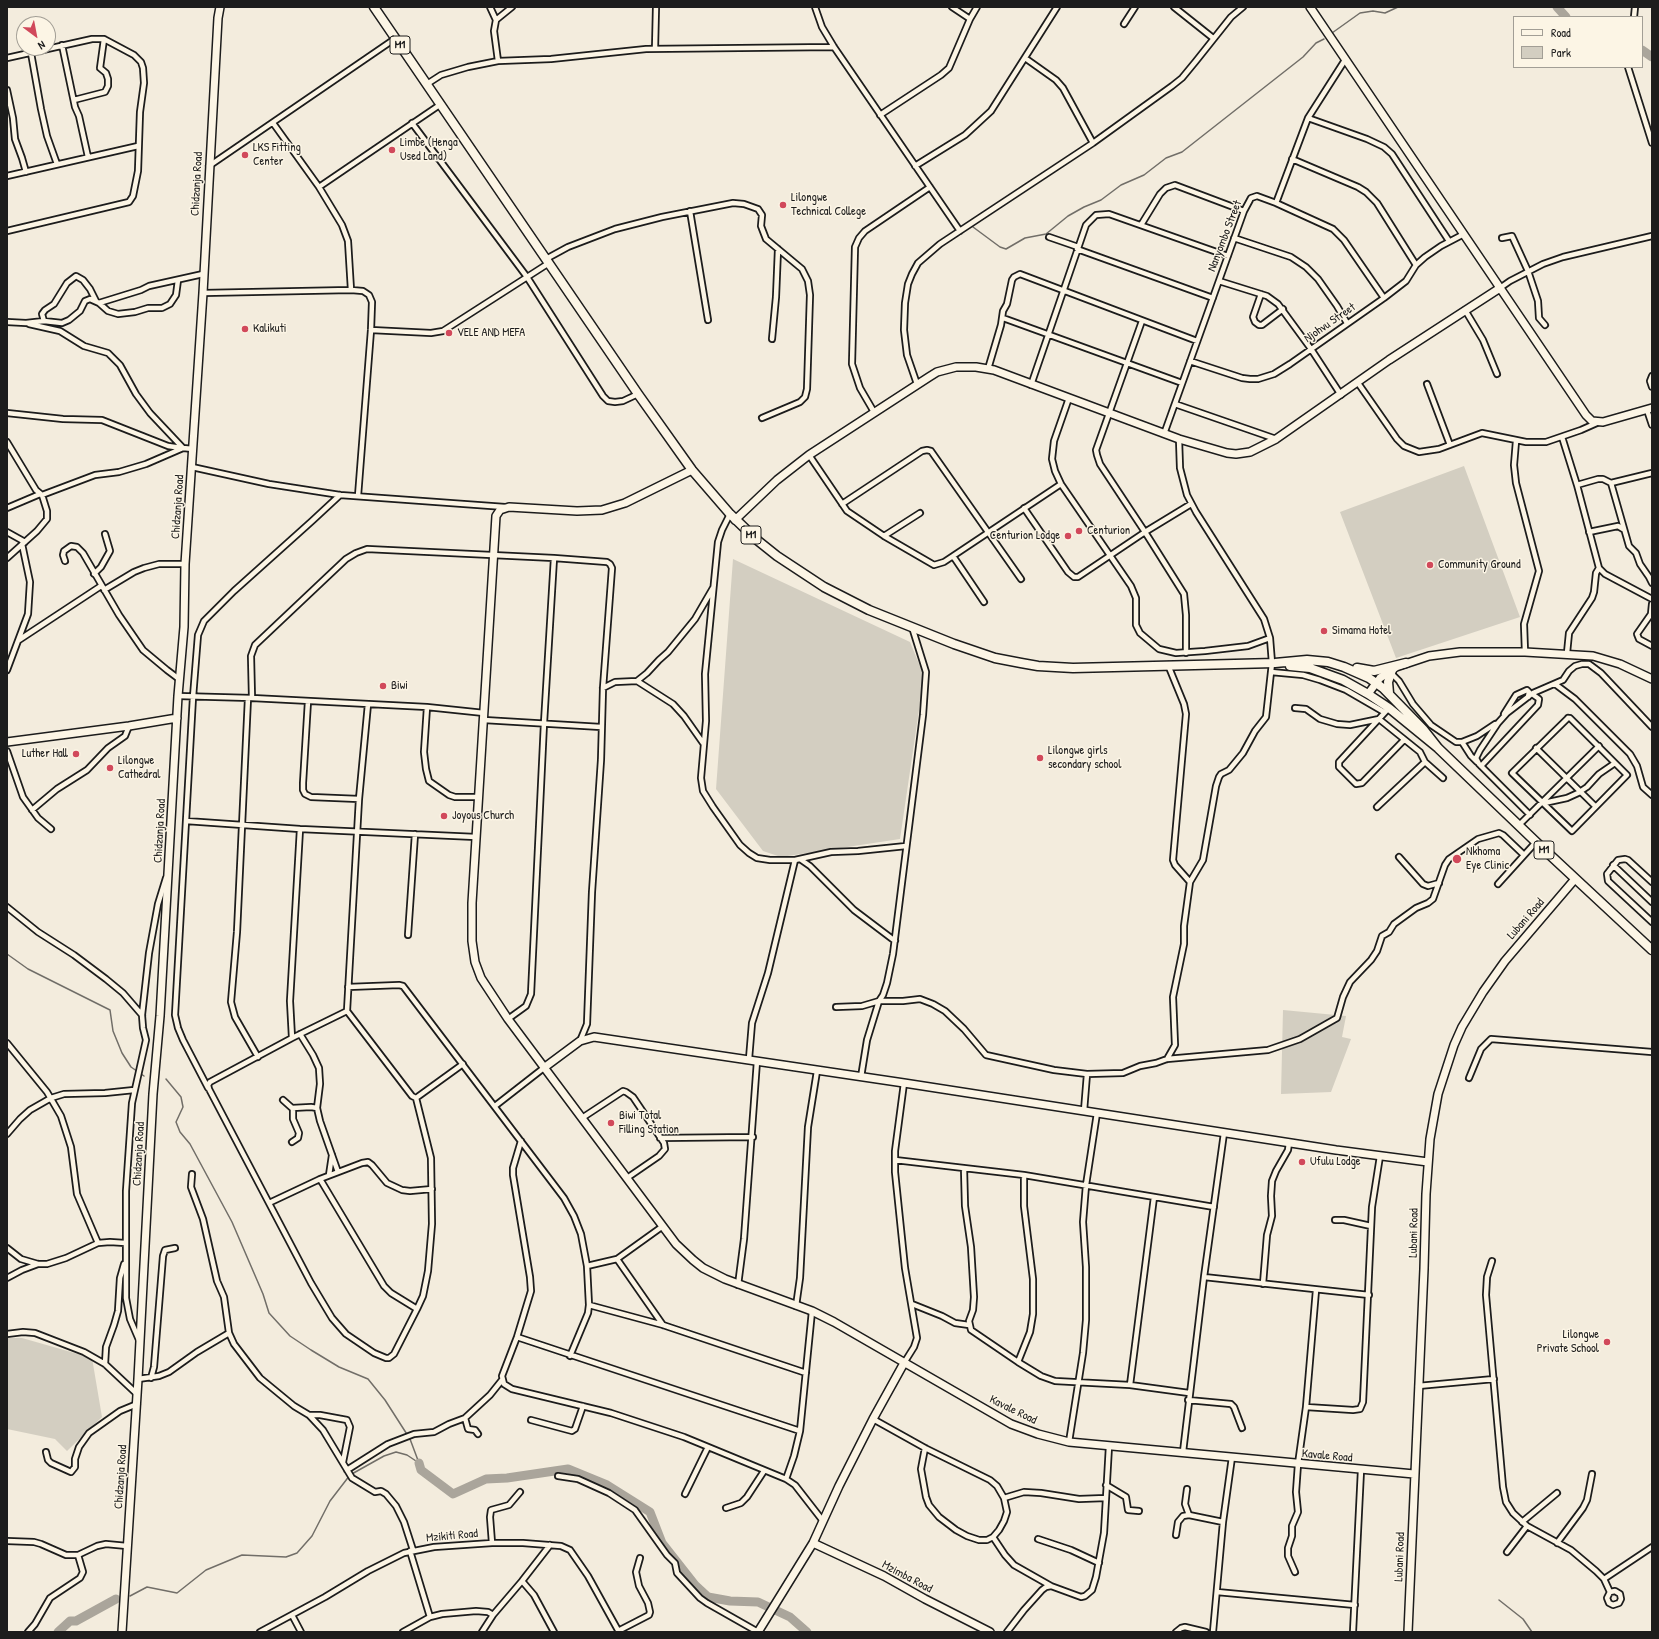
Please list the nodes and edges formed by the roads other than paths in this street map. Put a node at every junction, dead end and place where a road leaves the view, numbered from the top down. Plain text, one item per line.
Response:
1 (220, 7) edge
2 (374, 7) edge
3 (490, 7) edge
4 (512, 7) edge
5 (656, 7) edge
6 (815, 7) edge
7 (952, 7) edge
8 (977, 7) edge
9 (1057, 7) edge
10 (1135, 7) edge
11 (1174, 7) edge
12 (1243, 7) edge
13 (1310, 7) edge
14 (970, 18) junction
15 (496, 20) junction
16 (1124, 24) dead end
17 (396, 38) junction
18 (1213, 38) junction
19 (104, 39) junction
20 (62, 45) junction
21 (56, 47) edge
22 (834, 47) junction
23 (655, 49) junction
24 (32, 56) edge
25 (1025, 58) junction
26 (1345, 60) junction
27 (498, 61) junction
28 (1628, 68) edge
29 (427, 84) junction
30 (7, 90) edge
31 (74, 100) junction
32 (441, 104) junction
33 (880, 115) junction
34 (1308, 118) junction
35 (273, 123) junction
36 (412, 123) junction
37 (1093, 143) junction
38 (1652, 143) edge
39 (138, 146) junction
40 (88, 157) junction
41 (1292, 159) junction
42 (57, 164) junction
43 (209, 166) junction
44 (916, 166) junction
45 (26, 172) junction
46 (7, 176) edge
47 (319, 187) junction
48 (930, 187) junction
49 (1276, 203) junction
50 (690, 211) junction
51 (1244, 211) junction
52 (1141, 225) junction
53 (7, 231) edge
54 (960, 231) junction
55 (1464, 234) junction
56 (1652, 236) edge
57 (1049, 237) dead end
58 (1234, 238) junction
59 (1502, 238) dead end
60 (1449, 242) junction
61 (1078, 248) junction
62 (778, 249) junction
63 (1228, 256) junction
64 (547, 261) junction
65 (1416, 265) junction
66 (1528, 271) junction
67 (203, 274) junction
68 (527, 276) junction
69 (178, 280) junction
70 (1219, 281) junction
71 (1500, 288) junction
72 (351, 290) junction
73 (1062, 291) junction
74 (203, 293) junction
75 (1261, 294) junction
76 (1213, 298) junction
77 (1384, 298) junction
78 (97, 302) junction
79 (1283, 309) junction
80 (1465, 310) junction
81 (1002, 318) junction
82 (708, 320) dead end
83 (44, 321) junction
84 (1142, 321) junction
85 (7, 322) edge
86 (1347, 323) junction
87 (26, 324) junction
88 (1546, 325) dead end
89 (371, 330) junction
90 (1048, 334) junction
91 (772, 339) dead end
92 (1197, 341) junction
93 (1311, 349) junction
94 (1190, 361) junction
95 (1127, 364) junction
96 (988, 369) junction
97 (1497, 374) dead end
98 (1652, 376) edge
99 (1358, 383) junction
100 (917, 384) junction
101 (1182, 384) junction
102 (1427, 384) dead end
103 (1031, 385) junction
104 (1652, 387) edge
105 (638, 394) junction
106 (1341, 395) junction
107 (1069, 398) junction
108 (1175, 404) junction
109 (1649, 409) edge
110 (874, 412) junction
111 (7, 413) edge
112 (1110, 413) junction
113 (762, 418) dead end
114 (1598, 422) junction
115 (1652, 425) edge
116 (1164, 434) junction
117 (1562, 437) junction
118 (1179, 439) junction
119 (1276, 439) junction
120 (1516, 441) junction
121 (7, 442) edge
122 (1450, 445) junction
123 (183, 448) junction
124 (193, 449) junction
125 (809, 456) junction
126 (192, 467) junction
127 (692, 470) junction
128 (1652, 473) edge
129 (1611, 483) junction
130 (1061, 484) junction
131 (1577, 485) junction
132 (41, 494) junction
133 (340, 495) junction
134 (358, 496) junction
135 (842, 504) junction
136 (1191, 504) junction
137 (509, 507) junction
138 (7, 508) edge
139 (1024, 508) junction
140 (920, 513) dead end
141 (733, 517) junction
142 (1623, 529) junction
143 (7, 532) edge
144 (988, 532) junction
145 (1145, 532) junction
146 (1590, 532) junction
147 (105, 534) dead end
148 (884, 536) junction
149 (24, 543) junction
150 (493, 555) junction
151 (953, 556) junction
152 (1110, 556) junction
153 (7, 558) edge
154 (554, 558) junction
155 (65, 561) dead end
156 (185, 564) junction
157 (1599, 568) junction
158 (94, 574) junction
159 (1021, 579) dead end
160 (1652, 584) edge
161 (714, 587) junction
162 (102, 588) junction
163 (1652, 599) edge
164 (984, 602) dead end
165 (1652, 604) edge
166 (912, 627) junction
167 (1270, 638) junction
168 (18, 640) junction
169 (1652, 646) edge
170 (1525, 652) junction
171 (1186, 653) junction
172 (1567, 653) junction
173 (1328, 662) junction
174 (1273, 663) junction
175 (1406, 663) junction
176 (1168, 665) junction
177 (7, 670) edge
178 (1391, 671) junction
179 (1270, 672) junction
180 (179, 679) junction
181 (1652, 679) edge
182 (637, 681) junction
183 (1376, 682) junction
184 (1555, 684) junction
185 (604, 688) junction
186 (1389, 693) junction
187 (1368, 694) junction
188 (178, 696) junction
189 (1530, 696) junction
190 (193, 697) junction
191 (250, 698) junction
192 (308, 701) junction
193 (368, 704) junction
194 (427, 707) junction
195 (1296, 708) dead end
196 (1387, 710) junction
197 (484, 716) junction
198 (177, 718) junction
199 (1378, 719) junction
200 (1502, 719) junction
201 (544, 723) junction
202 (129, 726) junction
203 (601, 727) junction
204 (1652, 727) edge
205 (1404, 740) junction
206 (7, 742) edge
207 (1462, 742) junction
208 (703, 744) junction
209 (1599, 746) junction
210 (1438, 748) junction
211 (1536, 748) junction
212 (7, 751) edge
213 (1425, 762) junction
214 (1615, 763) junction
215 (1480, 765) junction
216 (1443, 778) dead end
217 (1567, 778) junction
218 (1580, 792) junction
219 (1652, 795) edge
220 (478, 797) junction
221 (359, 799) junction
222 (1542, 803) junction
223 (1595, 806) junction
224 (1377, 807) dead end
225 (32, 810) junction
226 (1530, 815) junction
227 (186, 821) junction
228 (242, 825) junction
229 (1518, 826) junction
230 (51, 829) dead end
231 (300, 829) junction
232 (357, 832) junction
233 (415, 834) junction
234 (476, 837) junction
235 (1536, 842) junction
236 (906, 846) junction
237 (1524, 855) junction
238 (1399, 856) dead end
239 (798, 860) junction
240 (1613, 865) junction
241 (168, 868) junction
242 (1575, 879) junction
243 (1190, 882) junction
244 (1439, 882) junction
245 (1652, 882) edge
246 (1498, 884) dead end
247 (1652, 902) edge
248 (7, 907) edge
249 (1652, 922) edge
250 (408, 936) dead end
251 (895, 941) junction
252 (1650, 945) edge
253 (348, 986) junction
254 (879, 1001) junction
255 (836, 1007) dead end
256 (347, 1011) junction
257 (142, 1015) junction
258 (508, 1018) junction
259 (300, 1034) junction
260 (292, 1038) junction
261 (580, 1041) junction
262 (7, 1043) edge
263 (1652, 1052) edge
264 (258, 1057) junction
265 (1167, 1059) junction
266 (749, 1060) junction
267 (757, 1061) junction
268 (462, 1064) junction
269 (545, 1067) junction
270 (817, 1071) junction
271 (1087, 1074) junction
272 (861, 1077) junction
273 (1469, 1078) dead end
274 (904, 1083) junction
275 (209, 1089) junction
276 (134, 1090) junction
277 (51, 1098) junction
278 (416, 1098) junction
279 (283, 1100) dead end
280 (494, 1106) junction
281 (293, 1108) junction
282 (317, 1108) junction
283 (1084, 1111) junction
284 (1097, 1113) junction
285 (582, 1118) junction
286 (1224, 1133) junction
287 (7, 1134) edge
288 (753, 1137) junction
289 (660, 1138) junction
290 (521, 1141) junction
291 (292, 1142) dead end
292 (1289, 1143) junction
293 (332, 1154) junction
294 (1380, 1156) junction
295 (895, 1160) junction
296 (1428, 1162) junction
297 (964, 1168) junction
298 (338, 1172) junction
299 (192, 1174) dead end
300 (1024, 1174) junction
301 (329, 1175) junction
302 (627, 1178) junction
303 (320, 1179) junction
304 (1086, 1185) junction
305 (432, 1189) junction
306 (1154, 1197) junction
307 (269, 1203) junction
308 (1214, 1207) junction
309 (1335, 1220) dead end
310 (663, 1226) junction
311 (1371, 1226) junction
312 (126, 1243) junction
313 (98, 1244) junction
314 (7, 1248) edge
315 (175, 1248) dead end
316 (125, 1258) junction
317 (616, 1259) junction
318 (1492, 1261) dead end
319 (38, 1264) junction
320 (587, 1266) junction
321 (1204, 1277) junction
322 (7, 1278) edge
323 (1264, 1284) junction
324 (738, 1285) junction
325 (1316, 1290) junction
326 (1369, 1295) junction
327 (912, 1304) junction
328 (589, 1305) junction
329 (796, 1306) junction
330 (417, 1309) junction
331 (812, 1311) junction
332 (663, 1325) junction
333 (969, 1325) junction
334 (229, 1333) junction
335 (7, 1334) edge
336 (517, 1337) junction
337 (140, 1344) junction
338 (570, 1356) junction
339 (1018, 1362) junction
340 (904, 1363) junction
341 (105, 1364) junction
342 (806, 1373) junction
343 (151, 1378) junction
344 (138, 1379) junction
345 (1494, 1379) junction
346 (502, 1380) junction
347 (1079, 1382) junction
348 (1130, 1385) junction
349 (1418, 1386) junction
350 (1189, 1393) junction
351 (137, 1394) junction
352 (1188, 1400) junction
353 (137, 1404) junction
354 (583, 1406) junction
355 (1306, 1408) junction
356 (309, 1415) junction
357 (465, 1418) junction
358 (873, 1418) junction
359 (531, 1420) dead end
360 (1242, 1428) dead end
361 (800, 1431) junction
362 (478, 1434) dead end
363 (1068, 1442) junction
364 (1109, 1446) junction
365 (708, 1447) junction
366 (925, 1448) junction
367 (46, 1452) dead end
368 (1183, 1452) junction
369 (1232, 1456) junction
370 (343, 1462) junction
371 (1298, 1464) junction
372 (1361, 1470) junction
373 (348, 1471) junction
374 (764, 1471) junction
375 (1414, 1474) junction
376 (1592, 1474) dead end
377 (558, 1476) dead end
378 (786, 1479) junction
379 (1106, 1485) junction
380 (1187, 1490) dead end
381 (520, 1492) dead end
382 (1557, 1493) dead end
383 (685, 1494) dead end
384 (1004, 1498) junction
385 (1106, 1498) junction
386 (726, 1508) dead end
387 (1139, 1511) dead end
388 (1189, 1515) junction
389 (822, 1521) junction
390 (1223, 1522) junction
391 (1522, 1522) junction
392 (1527, 1526) junction
393 (1176, 1534) dead end
394 (993, 1536) junction
395 (1038, 1539) dead end
396 (7, 1541) edge
397 (492, 1543) junction
398 (813, 1543) junction
399 (1557, 1543) junction
400 (550, 1545) junction
401 (127, 1546) junction
402 (1652, 1547) edge
403 (411, 1550) junction
404 (1507, 1552) dead end
405 (78, 1555) junction
406 (640, 1558) dead end
407 (1099, 1563) junction
408 (1295, 1572) dead end
409 (1604, 1579) junction
410 (522, 1581) junction
411 (1051, 1586) junction
412 (1217, 1592) junction
413 (1610, 1592) dead end
414 (1355, 1605) junction
415 (292, 1615) junction
416 (493, 1615) junction
417 (430, 1617) junction
418 (483, 1631) edge
419 (618, 1631) edge
420 (28, 1632) edge
421 (122, 1632) edge
422 (260, 1632) edge
423 (301, 1632) edge
424 (403, 1632) edge
425 (554, 1632) edge
426 (758, 1632) edge
427 (990, 1632) edge
428 (1007, 1632) edge
429 (1176, 1632) edge
430 (1206, 1632) edge
431 (1213, 1632) edge
432 (1353, 1632) edge
433 (1408, 1632) edge

1 - 43 street, Chidzanja Road
2 - 17 highway, M1
3 - 15 street
4 - 15 street
5 - 23 street
6 - 22 street
7 - 14 street
8 - 14 street
9 - 25 street
10 - 16 street
11 - 18 street
12 - 18 street
13 - 26 street
14 - 33 street
15 - 27 street
17 - 29 highway, M1
17 - 35 street
18 - 37 street
19 - 20 street
19 - 31 street
19 - 39 street
20 - 21 street
20 - 31 street
22 - 23 street
22 - 33 street
23 - 27 street
24 - 42 street
25 - 37 street
25 - 44 street
26 - 34 street
26 - 55 street
27 - 29 street
28 - 38 street
29 - 32 highway, M1
30 - 45 street
31 - 40 street
32 - 36 street
32 - 64 highway, M1
33 - 44 street
34 - 41 street
34 - 60 street
35 - 43 street
35 - 47 street
36 - 47 street
36 - 68 street
37 - 54 street
39 - 40 street
39 - 53 street
40 - 42 street
41 - 49 street
41 - 65 street
42 - 45 street
43 - 67 street, Chidzanja Road
44 - 48 street
45 - 46 street
47 - 72 street
48 - 54 street
48 - 110 street
49 - 51 street, Nanyombo Street
49 - 77 street
50 - 62 street
50 - 64 street
50 - 82 street
51 - 52 street
51 - 58 street, Nanyombo Street
52 - 61 street
52 - 63 street
54 - 100 street
55 - 60 street, Njohvu Street
55 - 71 street
56 - 66 street
57 - 61 street
58 - 63 street, Nanyombo Street
58 - 86 street
59 - 66 street
60 - 65 street, Njohvu Street
61 - 73 street
61 - 76 street
62 - 91 street
62 - 113 street
63 - 70 street, Nanyombo Street
64 - 68 street
64 - 105 highway, M1
65 - 77 street, Njohvu Street
66 - 71 street
66 - 88 street
67 - 69 street
67 - 74 street, Chidzanja Road
68 - 89 street
68 - 105 street
69 - 78 street
69 - 78 street
70 - 75 street
70 - 76 street, Nanyombo Street
71 - 80 street
71 - 114 street
72 - 74 street
72 - 89 street
73 - 81 street
73 - 84 street
73 - 90 street
74 - 124 street, Chidzanja Road
75 - 79 street
75 - 79 street
76 - 92 street, Nanyombo Street
77 - 86 street, Njohvu Street
78 - 83 street
78 - 83 street
79 - 93 street
80 - 97 street
80 - 99 street
81 - 90 street
81 - 96 street
83 - 87 street
84 - 92 street
84 - 95 street
85 - 87 street
86 - 93 street, Njohvu Street
87 - 123 street
89 - 134 street
90 - 95 street
90 - 103 street
92 - 94 street, Nanyombo Street
93 - 94 street, Njohvu Street
93 - 106 street
94 - 101 street, Nanyombo Street
95 - 101 street
95 - 112 street
96 - 100 street
96 - 103 street
98 - 104 street
99 - 106 street
99 - 122 street
100 - 110 street
101 - 108 street, Nanyombo Street
102 - 122 street
103 - 107 street
105 - 127 highway, M1
106 - 119 street
107 - 112 street
107 - 130 street
108 - 116 street, Nanyombo Street
108 - 119 street
109 - 114 street
109 - 115 street
110 - 125 street
111 - 123 street
112 - 116 street
112 - 145 street
114 - 117 street
116 - 118 street
117 - 120 street
117 - 131 street
118 - 119 street
118 - 136 street
120 - 122 street
120 - 170 street
121 - 132 street
123 - 124 street
123 - 132 street
124 - 126 street, Chidzanja Road
125 - 135 street
125 - 141 street
126 - 133 street
126 - 156 street, Chidzanja Road
127 - 137 street
127 - 141 highway, M1
128 - 129 street
129 - 131 street
129 - 142 street
130 - 139 street
130 - 152 street
131 - 146 street
132 - 138 street
132 - 149 street
133 - 134 street
133 - 190 street
134 - 137 street
135 - 144 street
135 - 148 street
136 - 145 street
136 - 167 street
137 - 150 street, Kavale Road
139 - 144 street
139 - 152 street
140 - 148 street
141 - 161 street
141 - 166 highway, M1
142 - 146 street
142 - 160 street
143 - 149 street
144 - 151 street
144 - 159 street
145 - 152 street
145 - 171 street
146 - 157 street
147 - 158 street
148 - 151 street
149 - 153 street
149 - 168 street
150 - 154 street
150 - 191 street
150 - 197 street, Kavale Road
151 - 164 street
152 - 171 street
154 - 185 street
154 - 201 street
155 - 158 street
156 - 162 street
156 - 180 street, Chidzanja Road
157 - 163 street
157 - 172 street
158 - 162 street
161 - 182 street
161 - 208 street
162 - 168 street
162 - 180 street
165 - 169 street
166 - 176 highway, M1
166 - 236 street
167 - 171 street
167 - 174 street
168 - 177 street
170 - 172 street
170 - 175 street
172 - 181 street
173 - 174 highway, M1
173 - 175 highway, M1
173 - 183 highway, M1
174 - 176 highway, M1
174 - 179 street
174 - 187 highway, M1
175 - 178 street
176 - 243 street
178 - 183 street
178 - 186 highway
178 - 207 street
179 - 196 street
179 - 243 street
180 - 188 street, Chidzanja Road
182 - 185 street
182 - 208 street
183 - 186 highway, M1
183 - 187 street
184 - 189 street
184 - 204 street
184 - 219 street
185 - 203 street
186 - 210 highway, M1
187 - 196 highway, M1
188 - 190 street
188 - 198 street, Chidzanja Road
189 - 200 street
189 - 200 street
189 - 215 street
190 - 191 street
190 - 227 street
191 - 192 street
191 - 228 street
192 - 193 street
192 - 221 street
193 - 194 street
193 - 221 street
194 - 197 street
194 - 220 street
195 - 199 street
196 - 199 street
196 - 210 highway, M1
197 - 201 street
197 - 220 street, Kavale Road
198 - 202 street
198 - 241 street, Chidzanja Road
199 - 205 street
199 - 205 street
200 - 207 street
200 - 215 street
201 - 203 street
201 - 258 street
202 - 206 street
202 - 225 street
203 - 261 street
205 - 213 street
207 - 215 street
208 - 239 street
209 - 211 street
209 - 214 street
209 - 217 street
210 - 229 highway, M1
211 - 217 street
211 - 222 street
212 - 225 street
213 - 216 street
213 - 224 street
214 - 218 street
214 - 223 street
215 - 226 street
217 - 218 street
217 - 222 street
218 - 222 street
218 - 223 street
220 - 234 street, Kavale Road
221 - 232 street
222 - 223 street
222 - 226 street
225 - 230 street
226 - 229 street
227 - 228 street
227 - 275 street
228 - 231 street
228 - 264 street
229 - 235 highway, M1
231 - 232 street
231 - 260 street
232 - 233 street
232 - 253 street
233 - 234 street
233 - 250 street
234 - 258 street, Kavale Road
235 - 237 street
235 - 242 highway, M1
236 - 239 street
236 - 251 street
237 - 244 street
237 - 246 street
238 - 244 street
239 - 251 street
239 - 266 street
240 - 245 street
240 - 247 street
240 - 249 street
241 - 257 street
241 - 337 street, Chidzanja Road
242 - 252 highway, M1
242 - 296 street, Lubani Road
243 - 265 street
244 - 265 street
248 - 257 street
251 - 254 street
253 - 256 street
253 - 268 street
254 - 255 street
254 - 271 street
254 - 272 street
256 - 259 street
256 - 278 street
257 - 276 street
258 - 269 street, Kavale Road
259 - 260 street
259 - 282 street
260 - 264 street
261 - 266 street
261 - 269 street
262 - 277 street
263 - 273 street
264 - 275 street
265 - 271 street
266 - 267 street
267 - 270 street
267 - 288 street
268 - 278 street
268 - 280 street
269 - 280 street
269 - 285 street, Kavale Road
270 - 272 street
270 - 329 street
271 - 283 street
272 - 274 street
274 - 283 street
274 - 295 street
275 - 307 street
276 - 277 street
276 - 312 street
277 - 287 street
277 - 313 street
278 - 305 street
279 - 281 street
280 - 290 street
281 - 282 street
281 - 291 street
282 - 293 street
283 - 284 street
284 - 286 street
284 - 304 street
285 - 289 street
285 - 302 street, Kavale Road
286 - 292 street
286 - 308 street
288 - 289 street
288 - 324 street
289 - 302 street
290 - 320 street
290 - 336 street
292 - 294 street
292 - 323 street
293 - 298 street
293 - 301 street
294 - 296 street
294 - 311 street
295 - 297 street
295 - 327 street
296 - 349 street, Lubani Road
297 - 300 street
297 - 333 street
298 - 301 street
298 - 305 street
299 - 334 street
300 - 304 street
300 - 339 street
301 - 303 street
302 - 310 street, Kavale Road
303 - 307 street
303 - 330 street
304 - 306 street
304 - 347 street
305 - 330 street
306 - 308 street
306 - 348 street
307 - 330 street
308 - 321 street
309 - 311 street
310 - 317 street
310 - 324 street, Kavale Road
311 - 326 street
312 - 313 street
312 - 316 street
313 - 319 street
314 - 319 street
315 - 343 street
316 - 337 street
316 - 341 street
317 - 320 street
317 - 332 street
318 - 345 street
319 - 322 street
320 - 328 street
321 - 323 street
321 - 350 street
323 - 325 street
324 - 329 street, Kavale Road
325 - 326 street
325 - 355 street
326 - 355 street
327 - 333 street
327 - 340 street
328 - 332 street
328 - 338 street
329 - 331 street, Kavale Road
331 - 340 street, Kavale Road
331 - 342 street
332 - 342 street
333 - 339 street
334 - 343 street
334 - 356 street
335 - 341 street
336 - 338 street
336 - 346 street
337 - 344 street, Chidzanja Road
338 - 361 street
339 - 347 street
340 - 358 street
340 - 363 street, Kavale Road
341 - 351 street
342 - 361 street
343 - 344 street
344 - 351 street, Chidzanja Road
345 - 349 street
345 - 391 street
346 - 354 street
346 - 357 street
347 - 348 street
347 - 363 street
348 - 350 street
349 - 375 street, Lubani Road
350 - 352 street
351 - 353 street, Chidzanja Road
352 - 360 street
352 - 368 street
353 - 367 street
353 - 401 street, Chidzanja Road
354 - 359 street
354 - 365 street
355 - 371 street
356 - 370 street
356 - 370 street
357 - 362 street
357 - 373 street
358 - 366 street
358 - 389 street
361 - 378 street
363 - 364 street, Kavale Road
364 - 368 street, Kavale Road
364 - 379 street
365 - 374 street
365 - 383 street
366 - 384 street
366 - 394 street
368 - 369 street, Kavale Road
369 - 371 street, Kavale Road
369 - 390 street
370 - 373 street
371 - 372 street, Kavale Road
371 - 408 street
372 - 375 street, Kavale Road
372 - 414 street
373 - 403 street
374 - 378 street
374 - 386 street
375 - 433 street, Lubani Road
376 - 399 street
377 - 426 street
378 - 389 street
379 - 385 street
379 - 387 street
380 - 388 street
381 - 397 street
382 - 391 street
384 - 385 street
384 - 394 street
385 - 407 street
388 - 390 street
388 - 393 street
389 - 398 street
390 - 412 street
391 - 392 street
392 - 399 street
392 - 404 street
394 - 411 street
395 - 407 street
396 - 405 street
397 - 400 street, Mzikiti Road
397 - 403 street, Mzikiti Road
398 - 426 street
398 - 427 street, Mzimba Road
399 - 409 street
400 - 410 street
400 - 419 street, Mzikiti Road
401 - 405 street
401 - 421 street, Chidzanja Road
402 - 409 street
403 - 415 street, Mzikiti Road
403 - 417 street
405 - 420 street
406 - 419 street
407 - 411 street
409 - 413 street
410 - 416 street
410 - 425 street
411 - 428 street
412 - 414 street
412 - 431 street
414 - 432 street
415 - 422 street, Mzikiti Road
415 - 423 street
416 - 417 street
416 - 418 street
417 - 424 street
429 - 430 street

